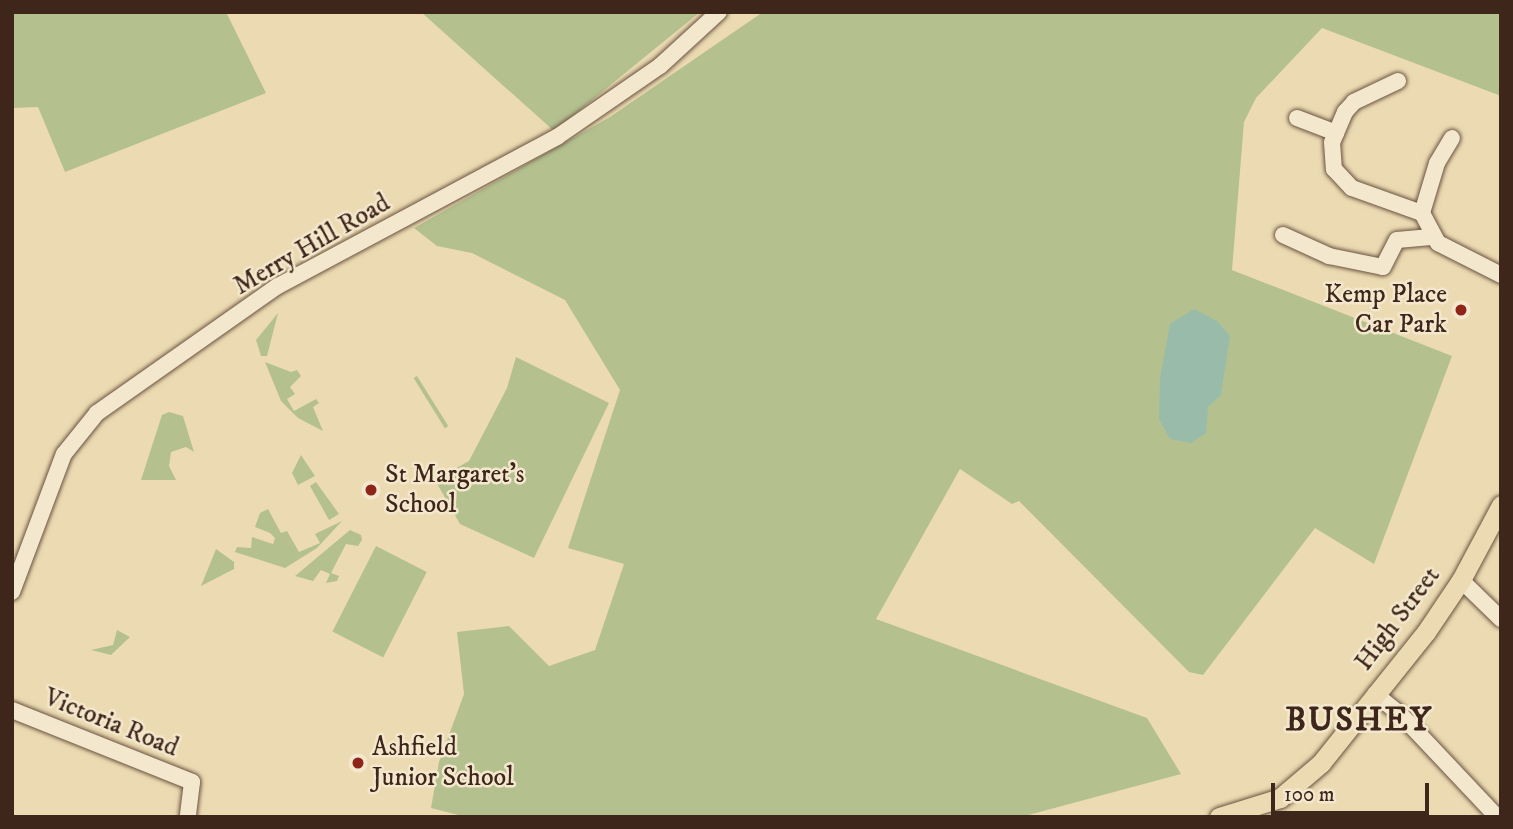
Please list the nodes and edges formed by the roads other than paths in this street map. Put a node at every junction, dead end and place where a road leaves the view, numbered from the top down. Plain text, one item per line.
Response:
1 (719, 12) edge
2 (1398, 81) dead end
3 (1297, 118) dead end
4 (1336, 132) junction
5 (1452, 138) dead end
6 (1422, 213) junction
7 (1283, 235) dead end
8 (1434, 237) junction
9 (1501, 275) edge
10 (1501, 505) edge
11 (1461, 580) junction
12 (12, 592) edge
13 (1501, 619) edge
14 (1375, 694) junction
15 (12, 710) edge
16 (188, 817) edge
17 (1219, 817) edge
18 (1497, 817) edge

1 - 12 street, Merry Hill Road
2 - 4 street
3 - 4 street
4 - 6 street
5 - 6 street
6 - 8 street
7 - 8 street
8 - 9 street
10 - 11 main road, High Street
11 - 13 street
11 - 14 main road, High Street
14 - 17 main road, High Street
14 - 18 street
15 - 16 street, Victoria Road

